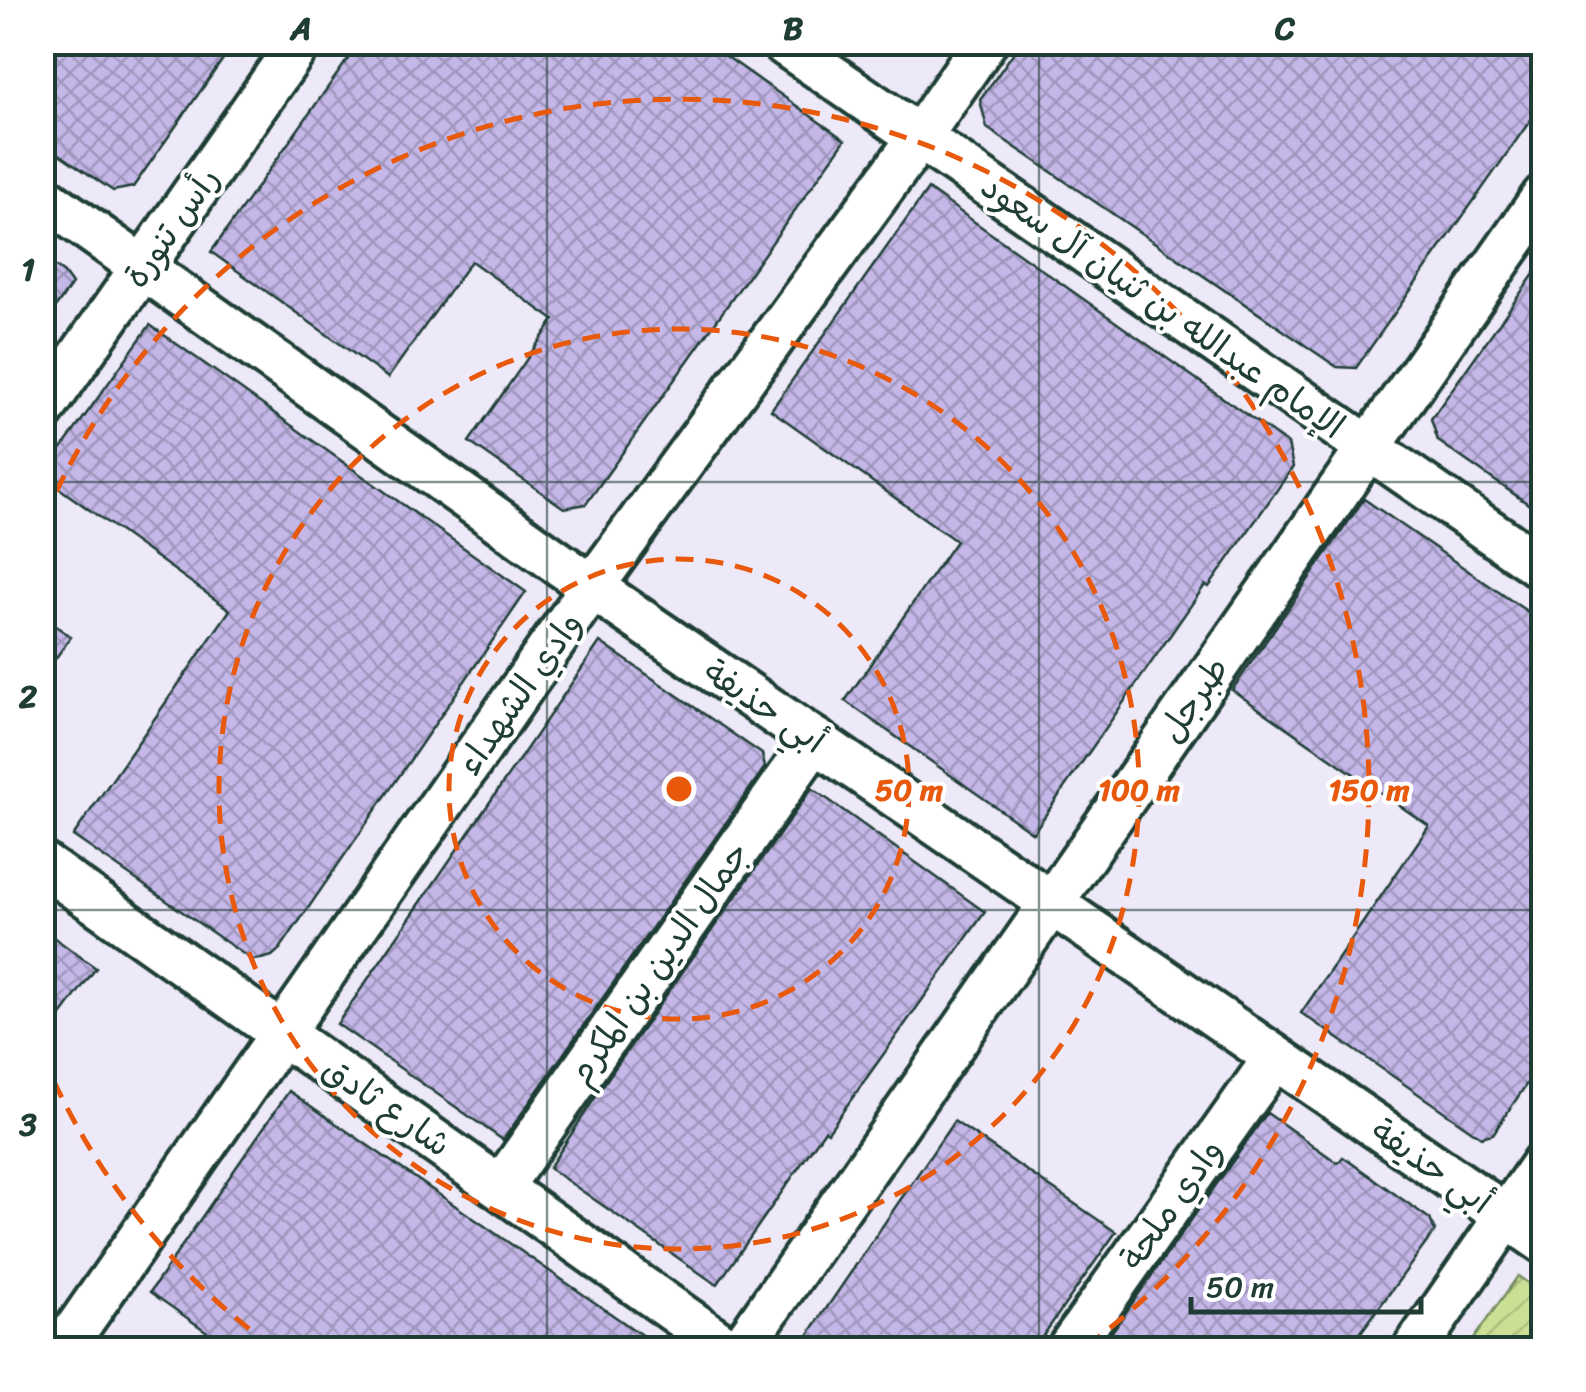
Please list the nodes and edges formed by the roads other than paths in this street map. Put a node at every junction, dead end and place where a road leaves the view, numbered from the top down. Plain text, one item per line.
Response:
1 (300, 42) edge
2 (782, 42) edge
3 (985, 42) edge
4 (919, 138) junction
5 (42, 196) edge
6 (1544, 196) edge
7 (143, 266) junction
8 (42, 412) edge
9 (1366, 447) junction
10 (1544, 569) edge
11 (592, 588) junction
12 (815, 740) junction
13 (42, 864) edge
14 (1052, 904) junction
15 (282, 1032) junction
16 (1274, 1058) junction
17 (1544, 1162) edge
18 (501, 1187) junction
19 (1507, 1217) junction
20 (1544, 1242) edge
21 (62, 1350) edge
22 (730, 1350) edge
23 (740, 1350) edge
24 (1068, 1350) edge
25 (1414, 1350) edge

1 - 7 street, رأس تنورة
2 - 4 street, الإمام عبدالله بن ثنيان آل سعود
3 - 4 street, وادي الشهداء
4 - 9 street, الإمام عبدالله بن ثنيان آل سعود
4 - 11 street, وادي الشهداء
5 - 7 street, أبي حذيفة
6 - 9 street, طبرجل
7 - 8 street, رأس تنورة
7 - 11 street, أبي حذيفة
9 - 10 street, الإمام عبدالله بن ثنيان آل سعود
9 - 14 street, طبرجل
11 - 12 street, أبي حذيفة
11 - 15 street, وادي الشهداء
12 - 14 street, أبي حذيفة
12 - 18 street, جمال الدين بن المكرم
13 - 15 street, شارع ثادق
14 - 16 street, أبي حذيفة
14 - 23 street, طبرجل
15 - 18 street, شارع ثادق
15 - 21 street, وادي الشهداء
16 - 19 street, أبي حذيفة
16 - 24 street, وادي ملحة
17 - 19 street
18 - 22 street, شارع ثادق
19 - 20 street, أبي حذيفة
19 - 25 street

